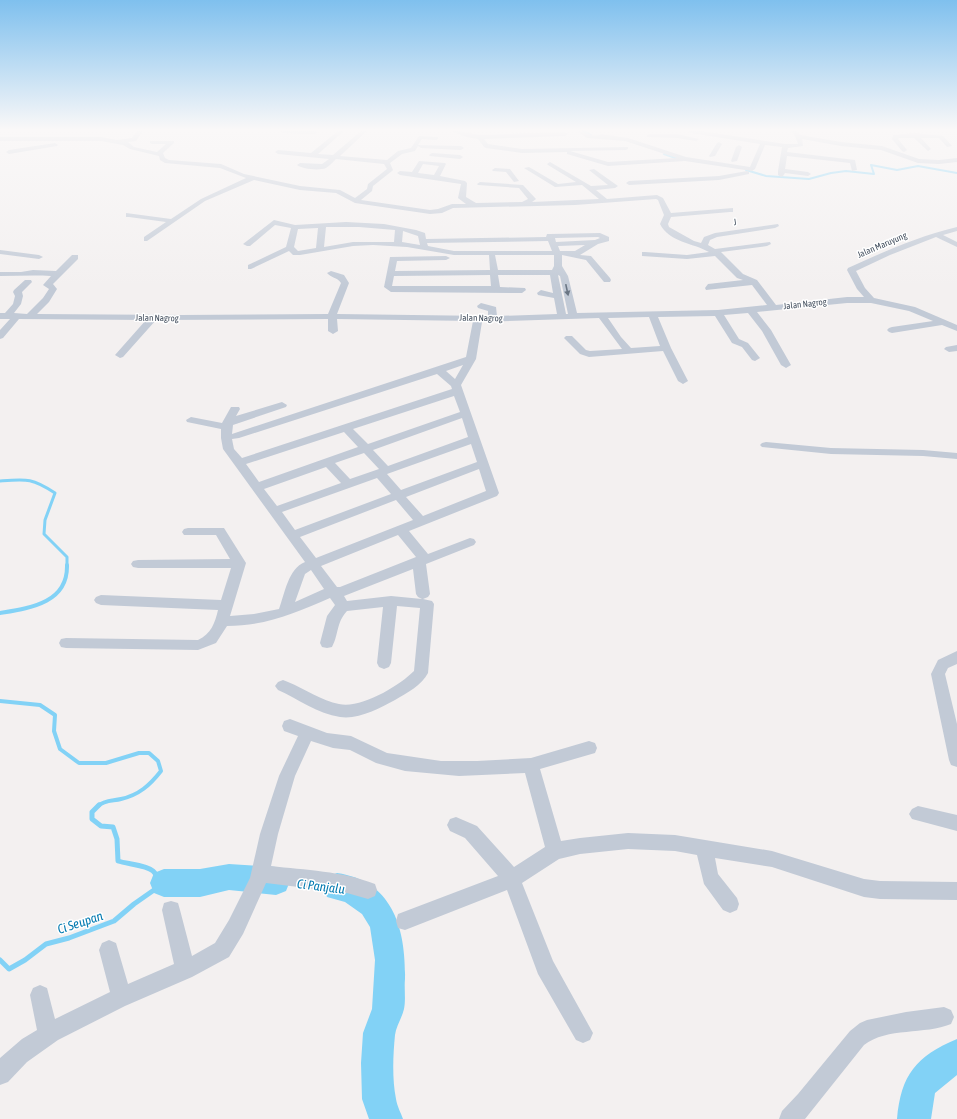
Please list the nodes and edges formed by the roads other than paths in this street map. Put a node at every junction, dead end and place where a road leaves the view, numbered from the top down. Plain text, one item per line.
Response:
1 (240, 183) edge
2 (279, 183) edge
3 (372, 183) edge
4 (463, 183) edge
5 (552, 183) edge
6 (581, 183) edge
7 (583, 183) edge
8 (611, 183) edge
9 (480, 184) dead end
10 (590, 188) junction
11 (570, 196) dead end
12 (355, 201) junction
13 (606, 201) junction
14 (574, 203) junction
15 (524, 204) junction
16 (474, 205) junction
17 (730, 210) dead end
18 (129, 215) dead end
19 (282, 215) dead end
20 (668, 215) junction
21 (155, 216) dead end
22 (181, 216) junction
23 (196, 216) dead end
24 (172, 221) junction
25 (274, 222) junction
26 (322, 226) junction
27 (774, 226) dead end
28 (295, 227) junction
29 (399, 228) junction
30 (957, 229) edge
31 (373, 234) junction
32 (936, 234) junction
33 (347, 235) junction
34 (147, 239) dead end
35 (553, 242) junction
36 (595, 242) junction
37 (247, 244) dead end
38 (398, 244) junction
39 (423, 244) junction
40 (767, 244) dead end
41 (957, 245) edge
42 (704, 246) junction
43 (290, 248) junction
44 (320, 250) junction
45 (0, 252) edge
46 (715, 252) junction
47 (646, 254) dead end
48 (557, 255) junction
49 (39, 257) dead end
50 (75, 257) dead end
51 (492, 257) junction
52 (251, 267) dead end
53 (558, 270) junction
54 (331, 273) dead end
55 (0, 274) edge
56 (58, 274) junction
57 (390, 274) junction
58 (494, 274) junction
59 (740, 276) junction
60 (607, 280) dead end
61 (28, 282) dead end
62 (702, 282) dead end
63 (754, 282) junction
64 (709, 288) dead end
65 (496, 290) junction
66 (522, 290) dead end
67 (541, 293) dead end
68 (558, 296) junction
69 (871, 300) junction
70 (481, 306) dead end
71 (774, 308) junction
72 (751, 310) junction
73 (718, 313) junction
74 (652, 314) junction
75 (8, 316) edge
76 (30, 316) junction
77 (332, 316) junction
78 (562, 316) junction
79 (573, 316) junction
80 (602, 316) junction
81 (153, 318) junction
82 (478, 319) junction
83 (492, 319) junction
84 (945, 322) junction
85 (957, 328) edge
86 (892, 330) dead end
87 (333, 331) dead end
88 (0, 336) edge
89 (570, 338) dead end
90 (666, 348) junction
91 (629, 351) junction
92 (120, 355) dead end
93 (755, 358) dead end
94 (471, 360) junction
95 (786, 365) dead end
96 (439, 370) junction
97 (684, 381) dead end
98 (457, 388) junction
99 (282, 405) dead end
100 (235, 409) dead end
101 (466, 413) junction
102 (191, 420) dead end
103 (346, 428) junction
104 (229, 429) junction
105 (474, 439) junction
106 (766, 445) dead end
107 (365, 449) junction
108 (957, 456) edge
109 (328, 462) junction
110 (239, 463) junction
111 (483, 463) junction
112 (383, 472) junction
113 (348, 484) junction
114 (257, 488) junction
115 (399, 495) junction
116 (274, 511) junction
117 (422, 522) junction
118 (401, 530) junction
119 (188, 532) dead end
120 (292, 536) junction
121 (470, 542) dead end
122 (422, 560) junction
123 (239, 563) junction
124 (138, 564) dead end
125 (312, 564) junction
126 (333, 592) junction
127 (423, 594) dead end
128 (101, 600) dead end
129 (391, 601) junction
130 (226, 605) junction
131 (343, 606) junction
132 (285, 612) junction
133 (222, 621) junction
134 (66, 642) dead end
135 (327, 643) dead end
136 (957, 657) edge
137 (384, 662) dead end
138 (284, 686) dead end
139 (290, 726) dead end
140 (307, 733) junction
141 (589, 748) dead end
142 (957, 760) edge
143 (531, 765) junction
144 (918, 814) dead end
145 (957, 824) edge
146 (456, 825) dead end
147 (704, 847) junction
148 (555, 851) junction
149 (260, 877) junction
150 (512, 879) junction
151 (368, 890) dead end
152 (957, 891) edge
153 (730, 904) dead end
154 (170, 910) dead end
155 (405, 921) dead end
156 (108, 950) dead end
157 (185, 970) junction
158 (40, 995) dead end
159 (121, 996) junction
160 (944, 1018) dead end
161 (48, 1033) junction
162 (583, 1033) dead end
163 (0, 1074) edge
164 (790, 1119) edge

1 - 22 street
2 - 12 street
3 - 12 street
4 - 16 street
5 - 6 street
7 - 10 street
8 - 10 street
9 - 15 street
10 - 13 street
11 - 14 street
12 - 16 street
13 - 14 street
13 - 20 street
14 - 15 street
15 - 16 street
17 - 20 street
18 - 24 street
19 - 25 street
20 - 42 street
21 - 22 street
22 - 23 street
22 - 24 street
24 - 34 street
25 - 28 street
25 - 37 street
26 - 28 street
26 - 33 street
26 - 44 street
27 - 42 street, J
28 - 43 street
29 - 31 street
29 - 38 street
29 - 39 street
30 - 32 street, Jalan Maruyung
31 - 33 street
31 - 33 street
31 - 38 street
32 - 41 street
32 - 69 street, Jalan Maruyung
33 - 44 street
35 - 36 street
35 - 36 street
35 - 39 street
35 - 48 street
36 - 48 street
38 - 39 street
39 - 48 street
40 - 46 street
42 - 46 street
43 - 44 street
43 - 52 street
45 - 49 street
46 - 47 street
46 - 59 street
48 - 51 street
48 - 53 street
48 - 60 street
50 - 56 street
51 - 57 street
51 - 58 street
53 - 58 street
53 - 68 street
53 -> 79 street
54 - 77 street
55 - 56 street
56 - 76 street
57 - 58 street
57 - 65 street
58 - 65 street
59 - 62 street
59 - 63 street
61 - 75 street
63 - 64 street
63 - 71 street
65 - 66 street
67 - 68 street
68 - 78 street
69 - 71 street, Jalan Nagrog
69 - 84 street, Jalan Nagrog
70 - 83 street
71 - 72 street, Jalan Nagrog
72 - 73 street, Jalan Nagrog
72 - 95 street
73 - 74 street, Jalan Nagrog
73 - 93 street
74 - 80 street, Jalan Nagrog
74 - 90 street
75 - 76 street, Jalan Nagrog
75 - 88 street
76 - 81 street, Jalan Nagrog
77 - 81 street, Jalan Nagrog
77 - 82 street, Jalan Nagrog
77 - 87 street
78 - 79 street, Jalan Nagrog
78 - 83 street, Jalan Nagrog
79 - 80 street, Jalan Nagrog
80 - 91 street
81 - 92 street
82 - 83 street, Jalan Nagrog
82 - 94 street
84 - 85 street, Jalan Nagrog
84 - 86 street
89 - 91 street
90 - 91 street
90 - 97 street
94 - 96 street
94 - 98 street
96 - 98 street
96 - 104 street
98 - 101 street
98 - 103 street
99 - 104 street
100 - 104 street
101 - 105 street
101 - 107 street
102 - 104 street
103 - 107 street
103 - 110 street
104 - 110 street
105 - 111 street
105 - 112 street
106 - 108 street
107 - 109 street
107 - 112 street
109 - 113 street
109 - 114 street
110 - 114 street
111 - 115 street
111 - 117 street
112 - 113 street
112 - 115 street
113 - 116 street
114 - 116 street
115 - 117 street
115 - 120 street
116 - 120 street
117 - 118 street
118 - 122 street
118 - 125 street
119 - 123 street
120 - 125 street
121 - 122 street
122 - 126 street
122 - 127 street
123 - 124 street
123 - 130 street
125 - 126 street
125 - 132 street
126 - 131 street
126 - 132 street
128 - 130 street
129 - 131 street
129 - 137 street
129 - 138 street
130 - 133 street
131 - 135 street
132 - 133 street
133 - 134 street
136 - 142 street
139 - 140 street
140 - 143 street
140 - 149 street
141 - 143 street
143 - 148 street
144 - 145 street
146 - 150 street
147 - 148 street
147 - 152 street
147 - 153 street
148 - 150 street
149 - 151 street
149 - 157 street
150 - 155 street
150 - 162 street
154 - 157 street
156 - 159 street
157 - 159 street
158 - 161 street
159 - 161 street
160 - 164 street
161 - 163 street

